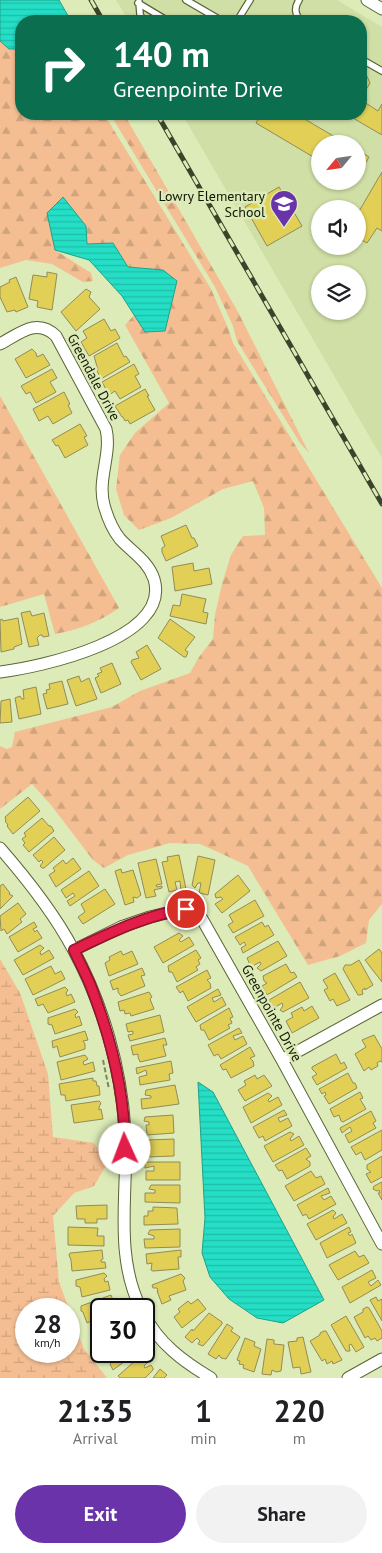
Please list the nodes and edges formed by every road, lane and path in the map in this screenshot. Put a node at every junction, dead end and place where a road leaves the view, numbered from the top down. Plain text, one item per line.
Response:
1 (186, 0) edge
2 (299, 0) edge
3 (367, 0) edge
4 (247, 1) edge
5 (139, 2) edge
6 (382, 9) edge
7 (142, 15) edge
8 (159, 15) edge
9 (212, 15) edge
10 (240, 15) edge
11 (297, 15) edge
12 (367, 62) edge
13 (382, 71) edge
14 (0, 344) edge
15 (0, 672) edge
16 (0, 848) edge
17 (74, 950) junction
18 (382, 1005) edge
19 (103, 1059) dead end
20 (282, 1060) junction
21 (110, 1094) dead end
22 (114, 1132) dead end
23 (114, 1172) dead end
24 (382, 1244) edge
25 (136, 1298) edge
26 (155, 1331) edge
27 (382, 1359) edge
28 (211, 1378) edge
29 (348, 1378) edge

1 - 9 lane
2 - 11 lane
3 - 6 street
4 - 10 lane
5 - 7 lane
5 - 8 lane
12 - 13 lane
14 - 15 street, Greendale Drive
16 - 17 street
17 - 20 street, Greenpointe Drive
17 - 25 street
18 - 20 street
19 - 21 path
20 - 24 street, Greenpointe Drive
22 - 23 path
26 - 28 street
27 - 29 street

